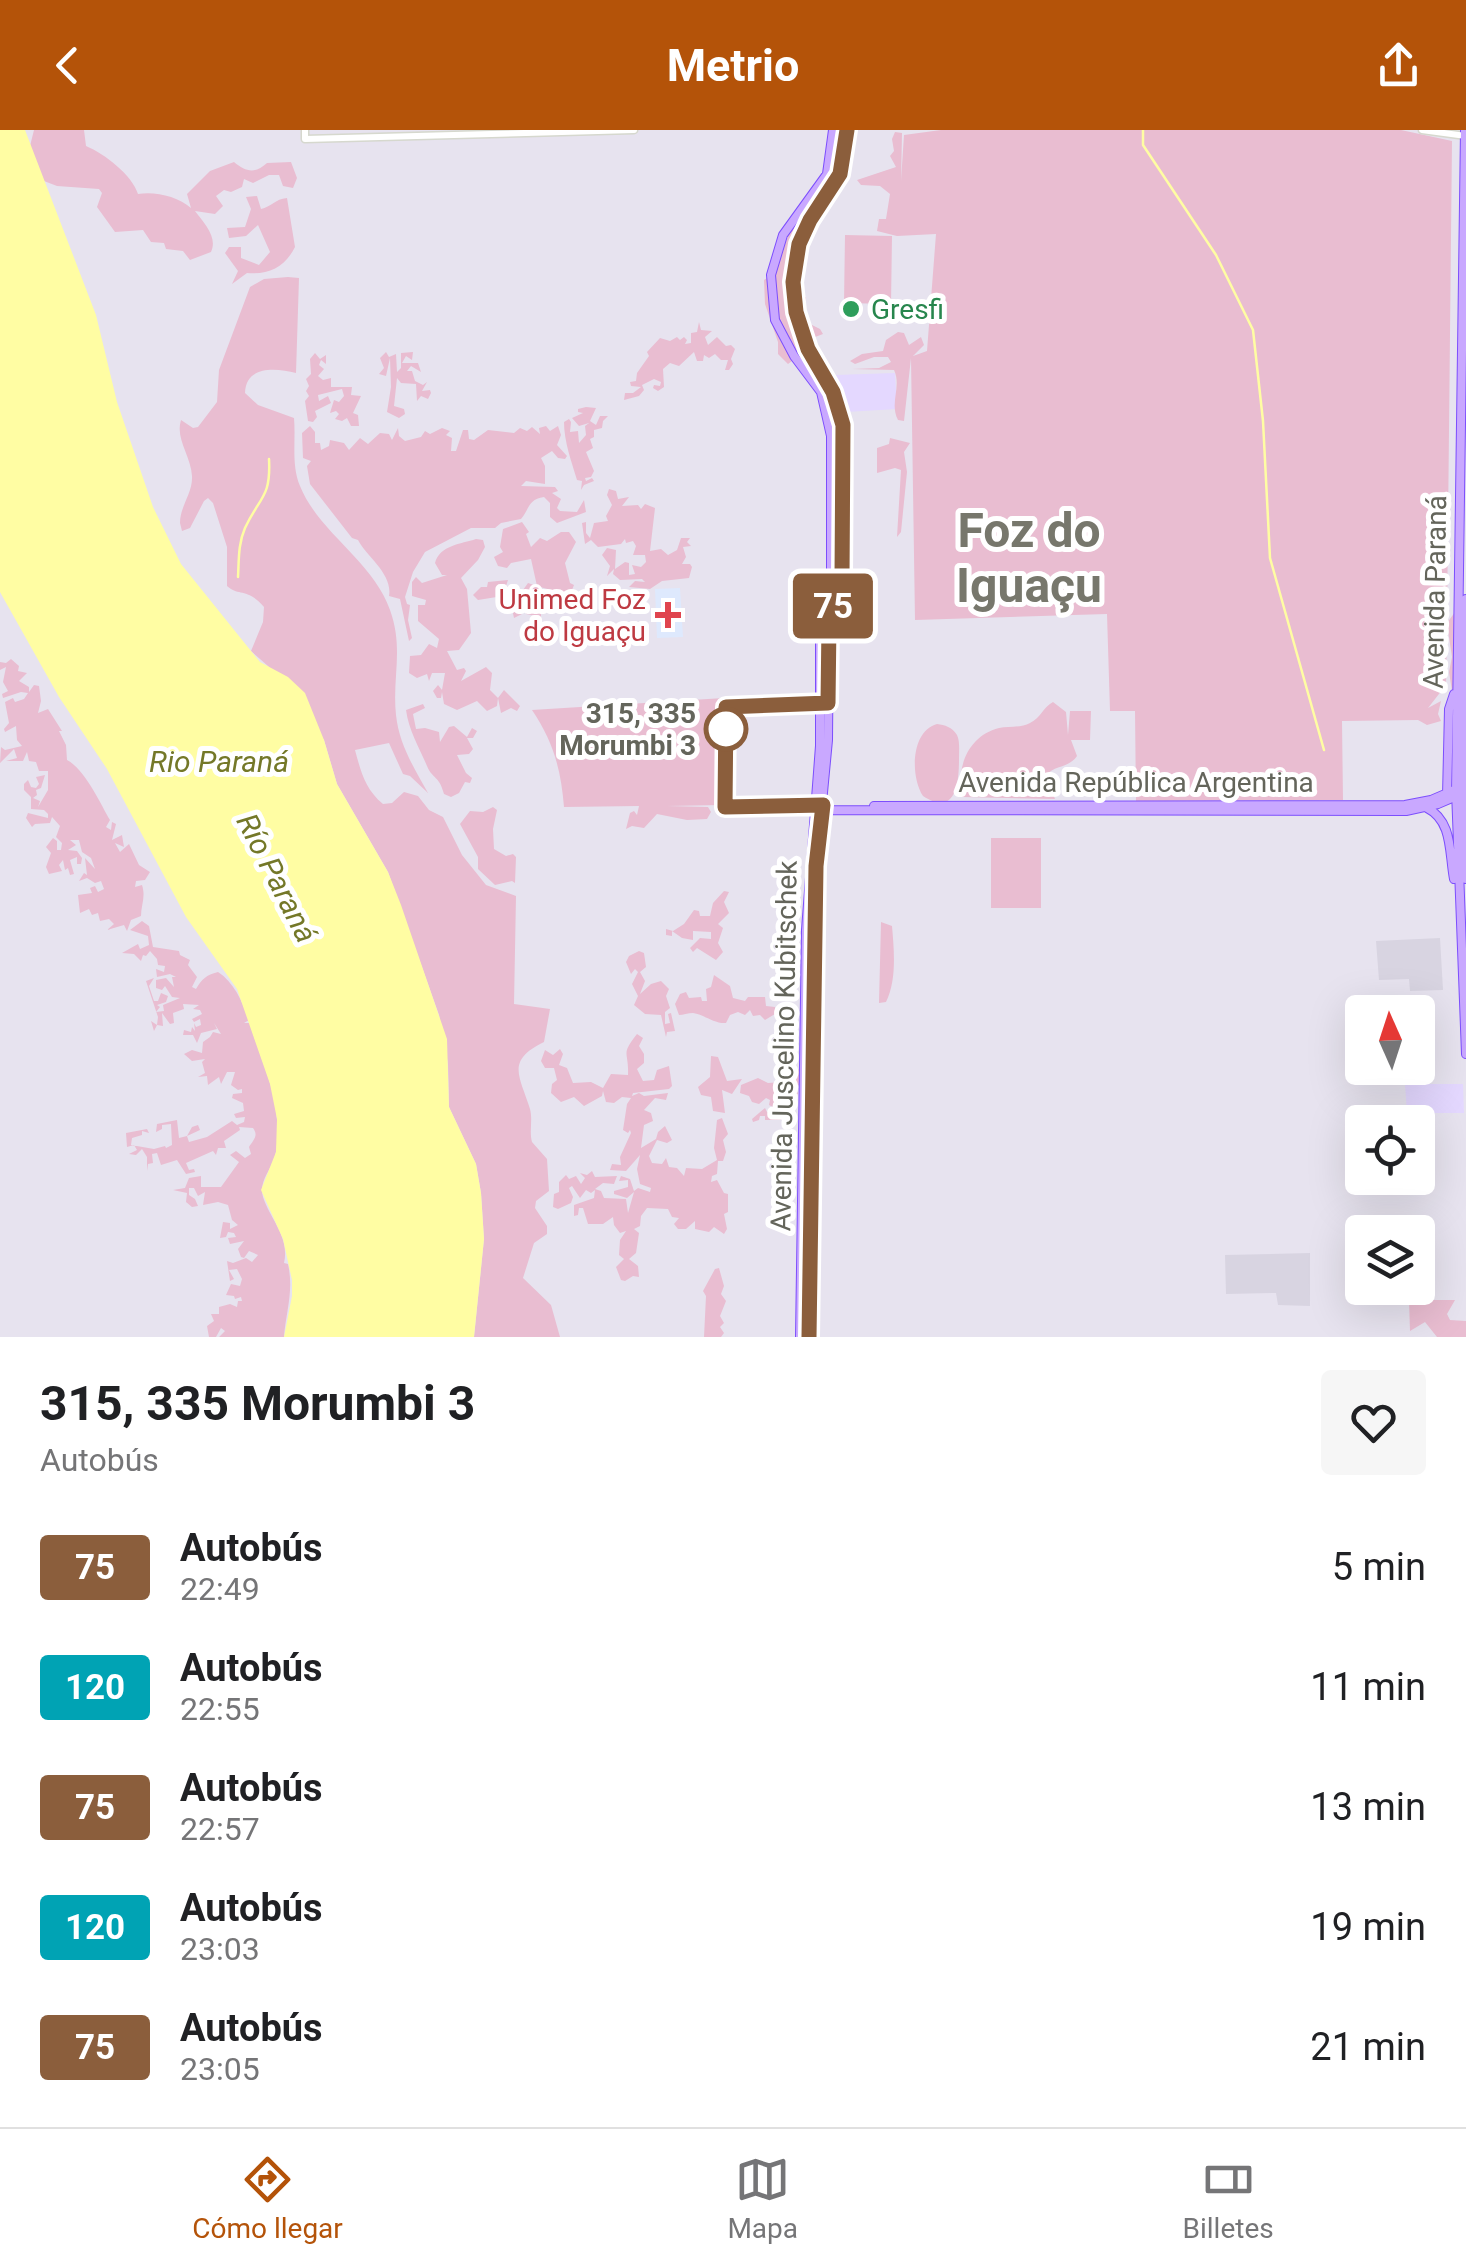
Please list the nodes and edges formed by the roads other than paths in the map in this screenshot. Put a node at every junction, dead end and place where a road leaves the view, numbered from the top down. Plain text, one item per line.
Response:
1 (634, 130) edge
2 (833, 130) edge
3 (847, 130) edge
4 (1422, 130) edge
5 (440, 133) edge
6 (1466, 134) edge
7 (309, 135) edge
8 (1464, 353) edge
9 (1464, 366) edge
10 (831, 527) junction
11 (843, 529) junction
12 (1466, 599) edge
13 (1465, 721) edge
14 (1465, 750) edge
15 (1460, 795) edge
16 (819, 808) junction
17 (1427, 808) junction
18 (1465, 833) edge
19 (1466, 880) edge
20 (1458, 902) junction
21 (1466, 1054) edge
22 (808, 1124) junction
23 (803, 1136) junction
24 (812, 1144) junction
25 (800, 1337) edge
26 (809, 1337) edge

1 - 5 main road
2 - 10 main road, Avenida Juscelino Kubitschek
3 - 11 main road, Avenida Juscelino Kubitschek
4 - 6 main road
5 - 7 main road
6 - 8 main road, Avenida Paraná
8 - 9 main road, Avenida Paraná
9 - 15 main road, Avenida Paraná
10 - 11 main road
10 - 16 main road, Avenida Juscelino Kubitschek
11 - 16 main road, Avenida Juscelino Kubitschek
12 - 13 main road, Avenida Paraná
13 - 14 main road, Avenida Paraná
14 - 15 main road, Avenida Paraná
15 - 16 main road, Avenida República Argentina
15 - 17 main road, Avenida República Argentina
15 - 18 main road, Avenida Paraná
15 - 20 main road, Avenida Paraná
16 - 17 main road, Avenida República Argentina
16 - 22 main road, Avenida Juscelino Kubitschek
17 - 20 main road
18 - 19 main road, Avenida Paraná
20 - 21 main road, Avenida Paraná
22 - 23 main road, Avenida Juscelino Kubitschek
22 - 24 main road, Avenida Juscelino Kubitschek
23 - 24 main road
23 - 25 main road, Avenida Juscelino Kubitschek
24 - 26 main road, Avenida Juscelino Kubitschek

